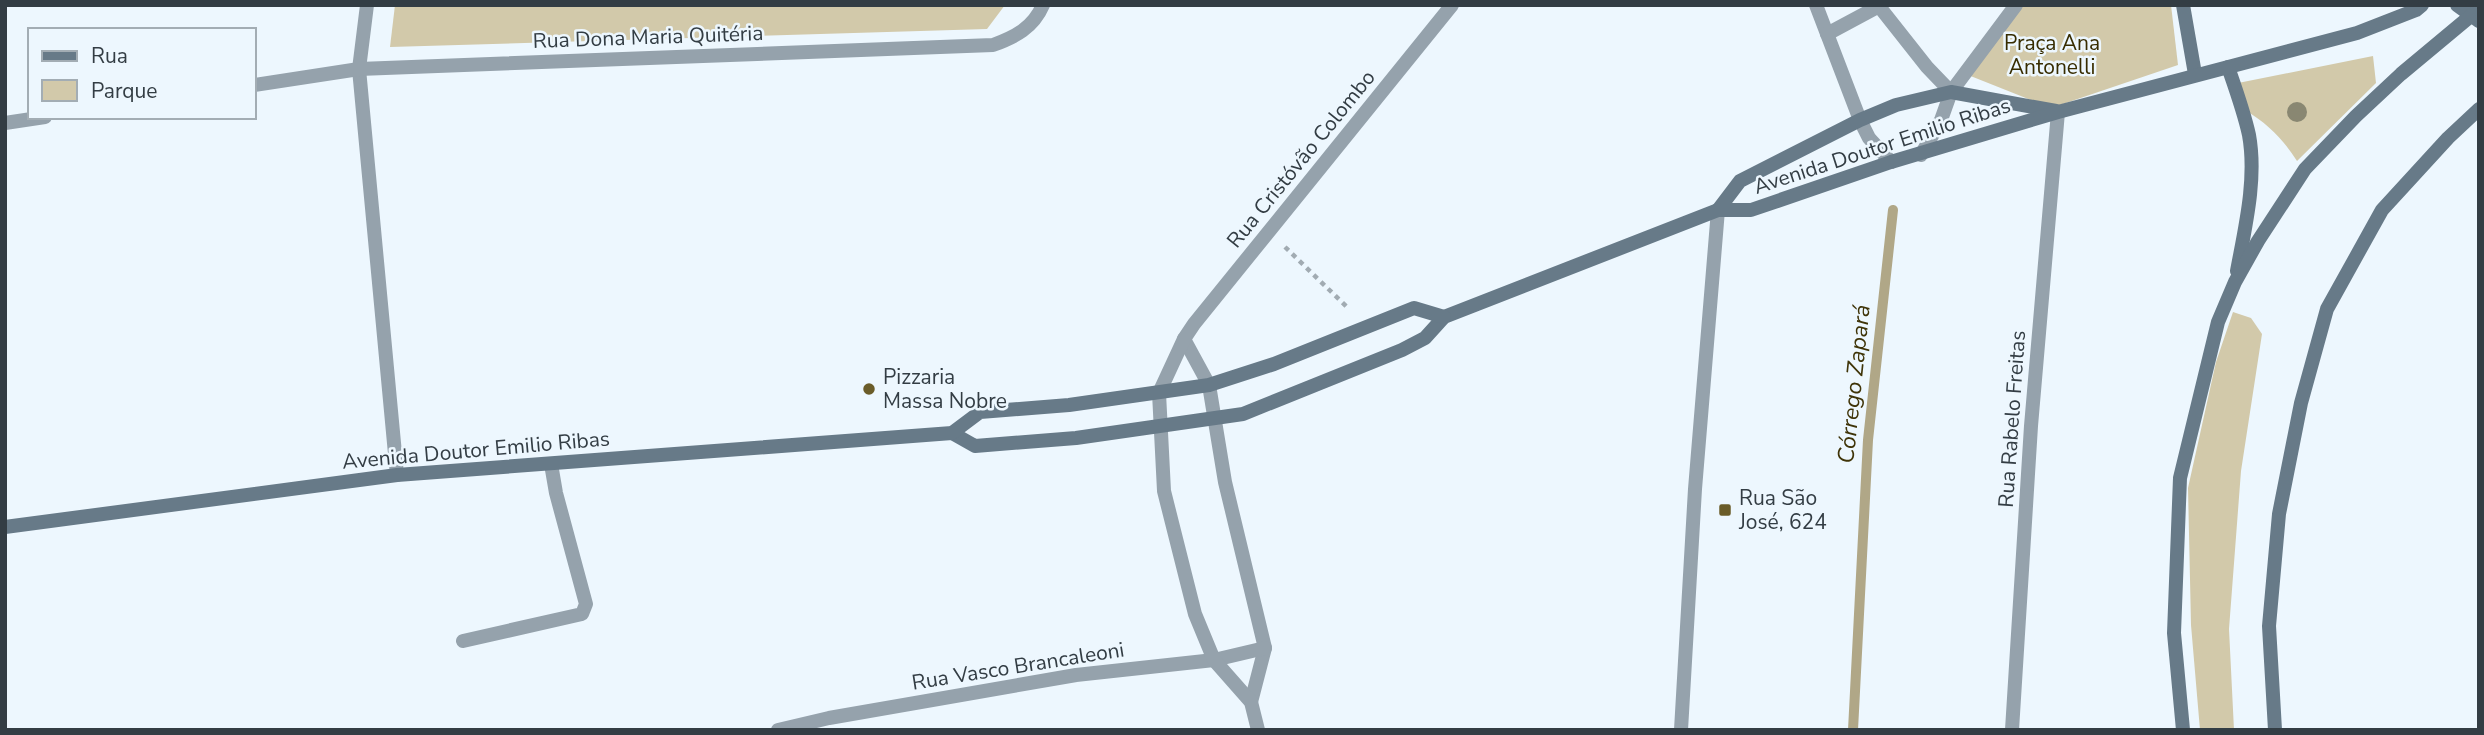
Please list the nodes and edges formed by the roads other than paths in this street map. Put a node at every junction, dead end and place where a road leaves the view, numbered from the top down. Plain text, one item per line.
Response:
1 (367, 5) edge
2 (1452, 5) edge
3 (1816, 5) edge
4 (2016, 5) edge
5 (2183, 5) edge
6 (2421, 5) edge
7 (2457, 5) edge
8 (1879, 6) edge
9 (1040, 11) edge
10 (2476, 15) edge
11 (1827, 34) junction
12 (2228, 67) junction
13 (359, 69) junction
14 (2195, 74) junction
15 (256, 85) edge
16 (1951, 92) junction
17 (2479, 109) edge
18 (2058, 112) junction
19 (32, 119) edge
20 (1860, 120) junction
21 (5, 123) edge
22 (1921, 155) junction
23 (1891, 162) junction
24 (1718, 210) junction
25 (2235, 282) junction
26 (1444, 317) junction
27 (1184, 339) junction
28 (1209, 384) junction
29 (1159, 393) junction
30 (1215, 418) junction
31 (1161, 426) junction
32 (952, 433) junction
33 (551, 464) junction
34 (397, 475) junction
35 (5, 527) edge
36 (463, 641) dead end
37 (1265, 648) junction
38 (1214, 660) junction
39 (1251, 702) junction
40 (778, 730) edge
41 (1258, 730) edge
42 (1681, 730) edge
43 (2012, 730) edge
44 (2183, 730) edge
45 (2275, 730) edge

1 - 13 street
2 - 27 street, Rua Cristóvão Colombo
3 - 11 street
4 - 16 street
5 - 14 main road
6 - 12 main road, Avenida Doutor Emilio Ribas
7 - 10 main road
8 - 11 street
8 - 16 street
9 - 13 street, Rua Dona Maria Quitéria
10 - 25 main road
11 - 20 street
12 - 14 main road, Avenida Doutor Emilio Ribas
12 - 25 main road
13 - 15 street, Rua Dona Maria Quitéria
13 - 34 street
14 - 18 main road, Avenida Doutor Emilio Ribas
16 - 18 main road, Avenida Doutor Emilio Ribas
16 - 20 main road, Avenida Doutor Emilio Ribas
16 - 22 street
17 - 45 main road
18 - 22 main road, Avenida Doutor Emilio Ribas
18 - 43 street, Rua Rabelo Freitas
19 - 21 street
20 - 23 street
20 - 24 main road, Avenida Doutor Emilio Ribas
22 - 23 main road, Avenida Doutor Emilio Ribas
23 - 24 main road, Avenida Doutor Emilio Ribas
24 - 26 main road, Avenida Doutor Emilio Ribas
24 - 42 street
25 - 44 main road
26 - 28 main road
26 - 30 main road, Avenida Doutor Emilio Ribas
27 - 28 street
27 - 29 street, Rua Cristóvão Colombo
28 - 29 main road
28 - 30 street
29 - 31 street
29 - 32 main road
30 - 31 main road, Avenida Doutor Emilio Ribas
30 - 37 street
31 - 32 main road, Avenida Doutor Emilio Ribas
31 - 38 street
32 - 33 main road, Avenida Doutor Emilio Ribas
33 - 34 main road, Avenida Doutor Emilio Ribas
33 - 36 street
34 - 35 main road, Avenida Doutor Emilio Ribas
37 - 38 street, Rua Vasco Brancaleoni
37 - 39 street
38 - 39 street
38 - 40 street, Rua Vasco Brancaleoni
39 - 41 street

